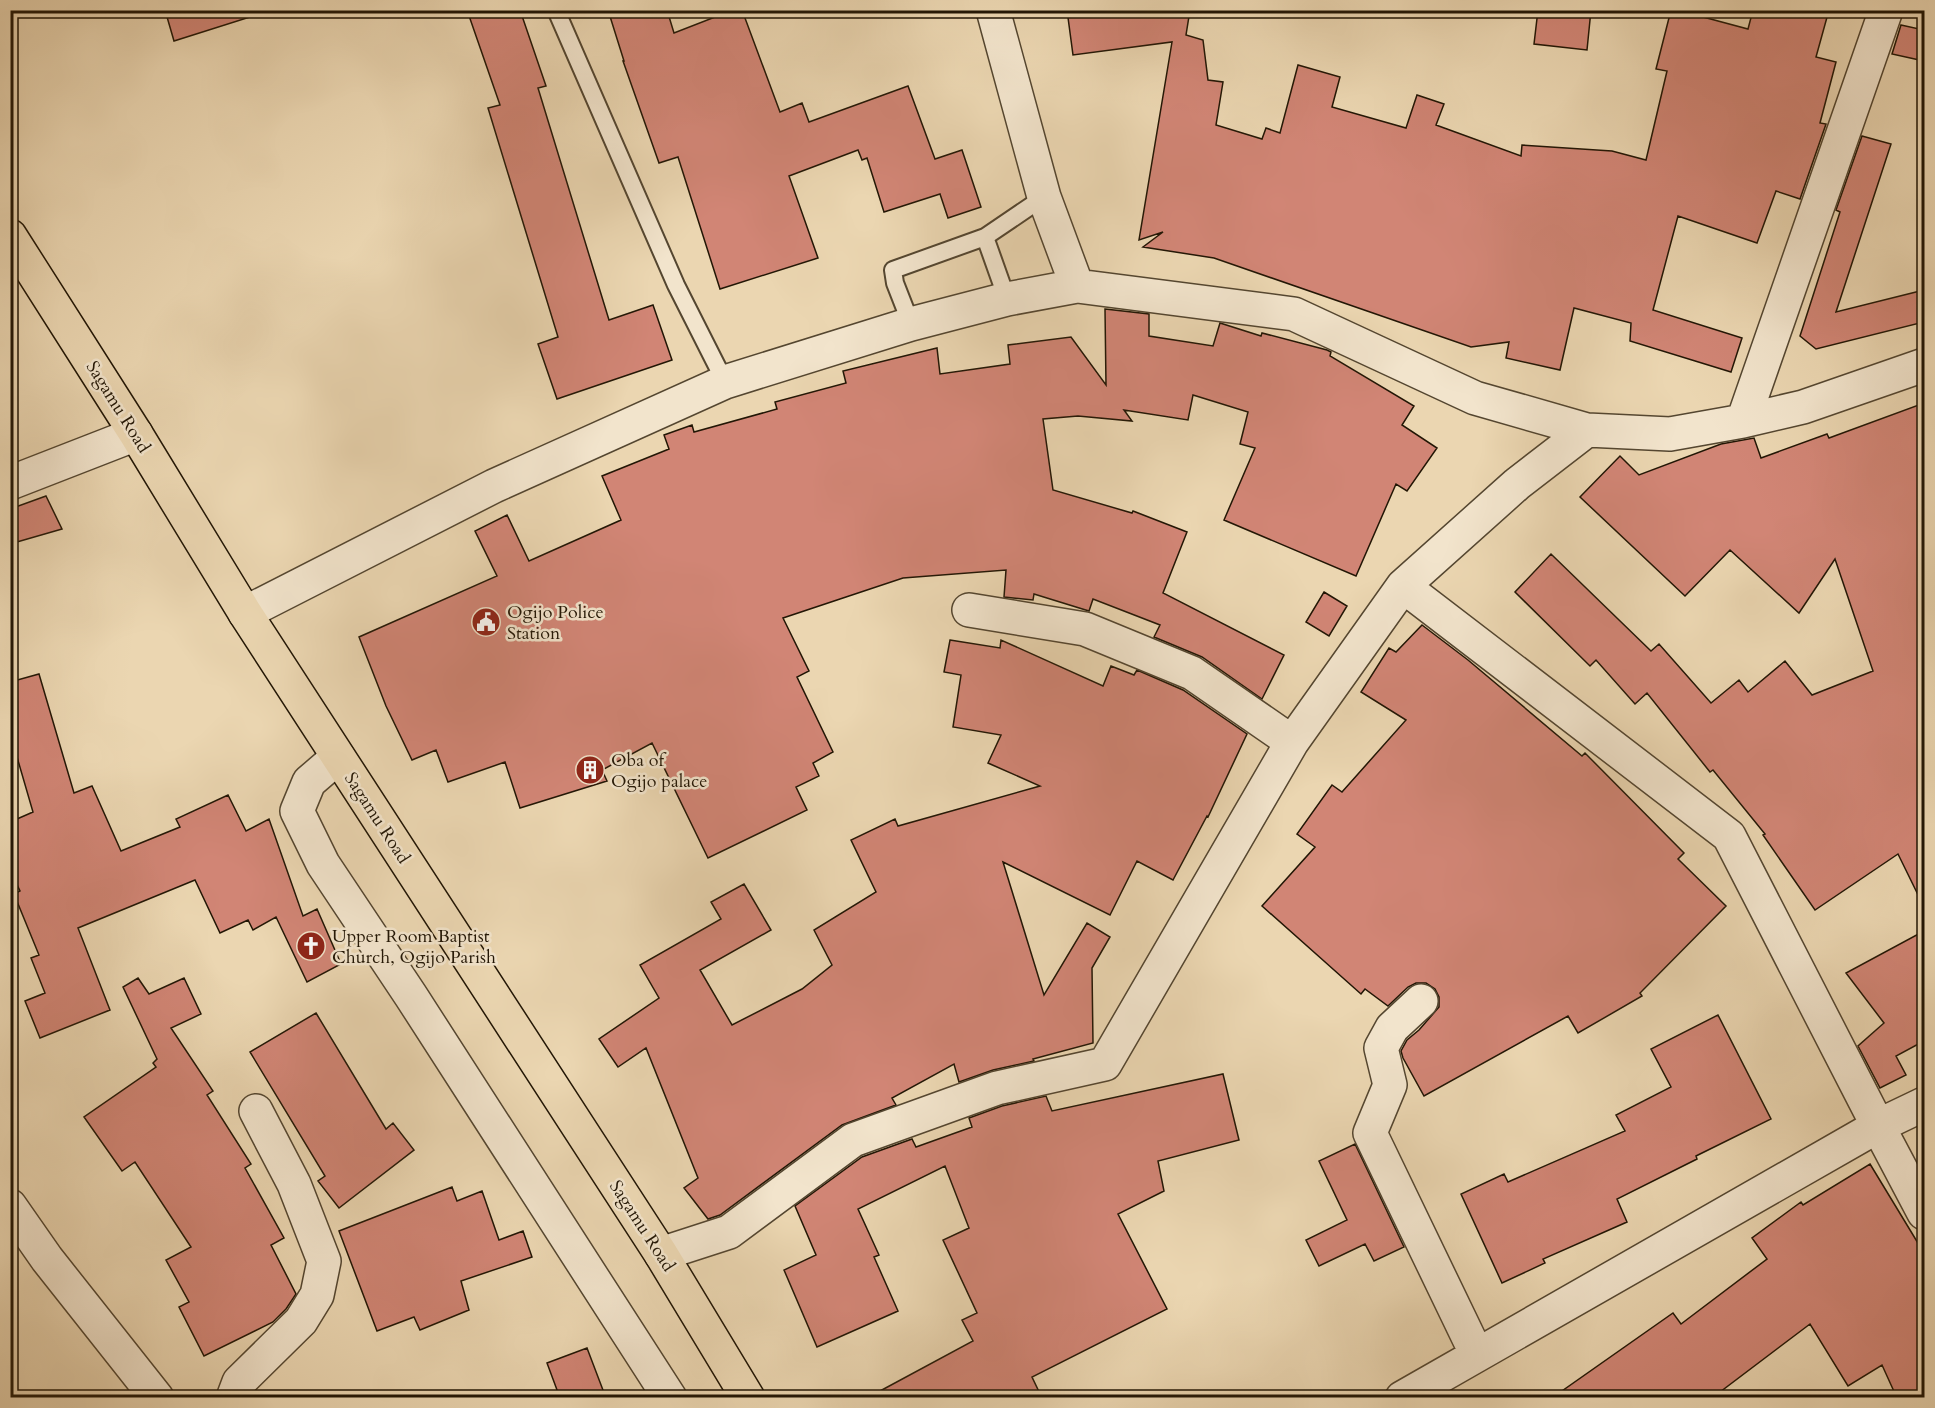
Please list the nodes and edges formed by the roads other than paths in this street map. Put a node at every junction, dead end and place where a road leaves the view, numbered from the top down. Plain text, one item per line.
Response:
1 (556, 10) edge
2 (993, 10) edge
3 (1886, 10) edge
4 (1044, 197) junction
5 (10, 236) edge
6 (985, 237) junction
7 (1077, 286) junction
8 (1007, 299) junction
9 (911, 324) junction
10 (1924, 365) edge
11 (725, 382) junction
12 (1743, 421) junction
13 (1587, 430) junction
14 (136, 434) junction
15 (10, 483) edge
16 (1402, 586) junction
17 (969, 610) dead end
18 (245, 613) junction
19 (1292, 742) junction
20 (338, 757) junction
21 (1421, 1000) dead end
22 (1924, 1104) edge
23 (256, 1111) dead end
24 (1878, 1126) junction
25 (10, 1206) edge
26 (1924, 1213) edge
27 (661, 1254) junction
28 (1477, 1355) junction
29 (157, 1398) edge
30 (233, 1398) edge
31 (670, 1398) edge
32 (748, 1398) edge
33 (1402, 1398) edge

1 - 11 lane
2 - 4 street
3 - 12 street
4 - 6 lane
4 - 7 street
5 - 14 highway, Sagamu Road
6 - 8 lane
6 - 9 lane
7 - 8 street
7 - 13 street
8 - 9 street
9 - 11 street
10 - 12 street
11 - 18 street
12 - 13 street
13 - 16 street
14 - 15 street
14 - 18 highway, Sagamu Road
16 - 19 street
16 - 24 street
17 - 19 street
18 - 20 highway, Sagamu Road
19 - 27 street
20 - 27 highway, Sagamu Road
20 - 31 street
21 - 28 street
22 - 24 street
23 - 30 street
24 - 26 street
24 - 28 street
25 - 29 street
27 - 32 highway, Sagamu Road
28 - 33 street

